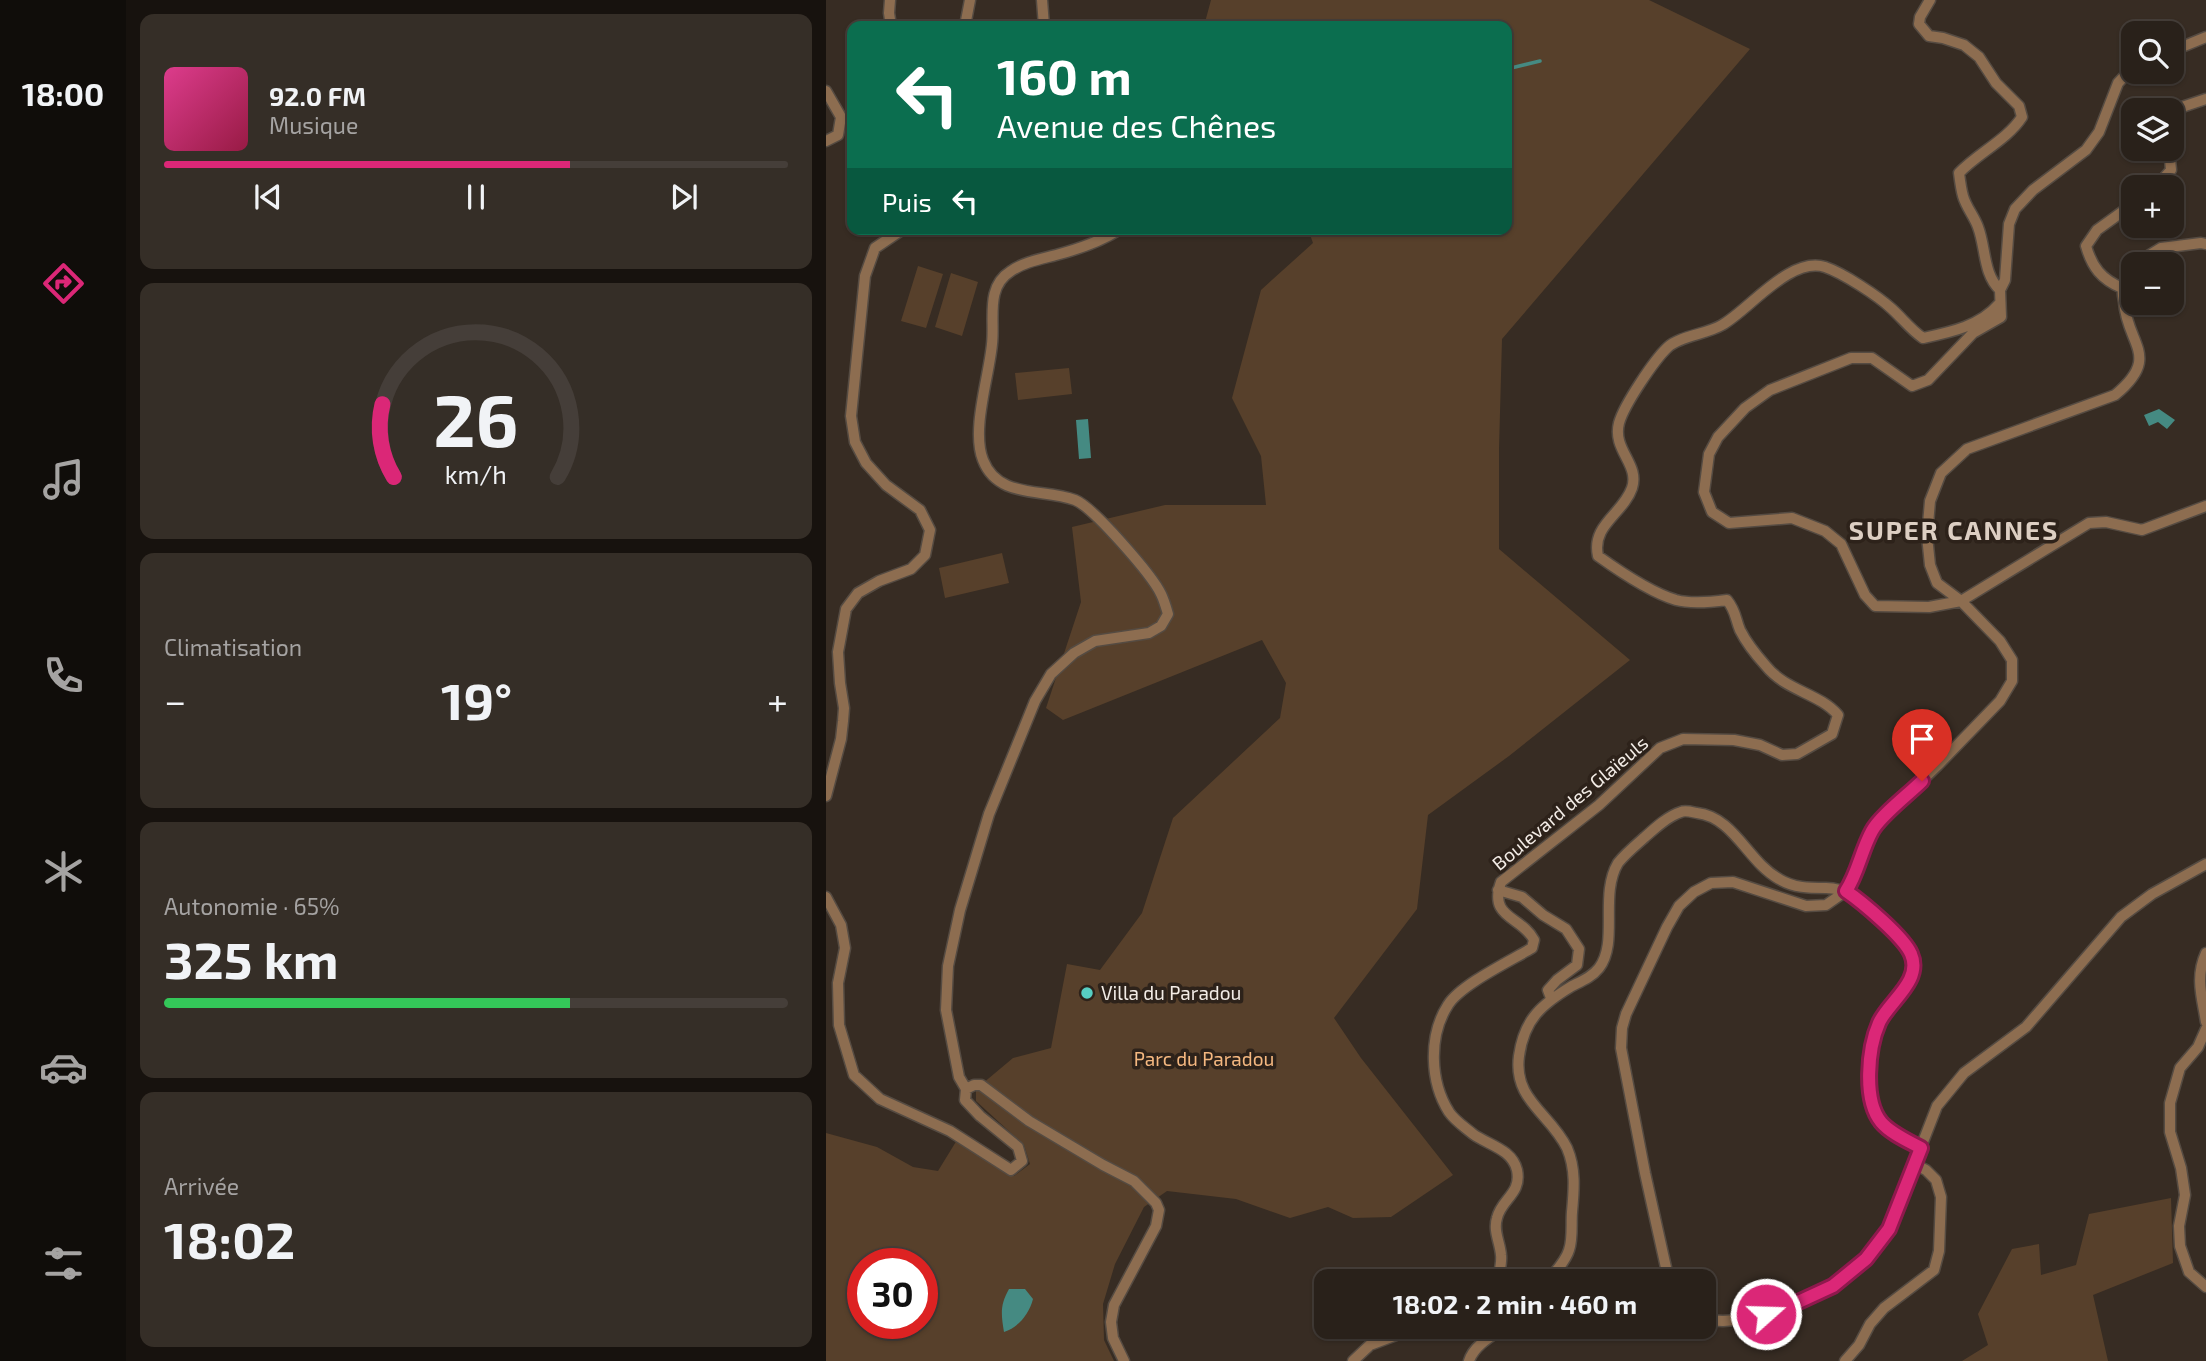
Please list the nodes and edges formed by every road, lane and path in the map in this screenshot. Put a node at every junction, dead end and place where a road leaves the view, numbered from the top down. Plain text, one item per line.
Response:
1 (890, 0) edge
2 (970, 0) edge
3 (1042, 0) edge
4 (1930, 0) edge
5 (890, 21) edge
6 (966, 21) edge
7 (1044, 21) edge
8 (2206, 37) edge
9 (2184, 46) edge
10 (2121, 80) edge
11 (826, 91) edge
12 (2206, 99) edge
13 (2184, 106) edge
14 (826, 141) edge
15 (2121, 213) edge
16 (894, 235) edge
17 (1111, 235) edge
18 (2206, 244) edge
19 (2155, 252) edge
20 (2121, 288) edge
21 (2000, 290) junction
22 (1999, 304) junction
23 (2126, 315) edge
24 (2206, 506) edge
25 (1961, 601) junction
26 (826, 796) edge
27 (2206, 864) edge
28 (1498, 890) junction
29 (1846, 891) junction
30 (826, 897) edge
31 (2206, 953) edge
32 (1551, 998) junction
33 (2206, 1022) edge
34 (2206, 1029) edge
35 (966, 1089) junction
36 (1921, 1148) junction
37 (1914, 1164) junction
38 (1500, 1269) edge
39 (1559, 1269) edge
40 (1666, 1269) edge
41 (2206, 1287) edge
42 (1716, 1321) edge
43 (1386, 1339) edge
44 (1488, 1339) edge
45 (1124, 1361) edge
46 (1353, 1361) edge
47 (1469, 1361) edge
48 (1845, 1361) edge

1 - 5 street
2 - 6 street
3 - 7 street
4 - 21 street
8 - 9 street
10 - 21 street
11 - 14 street
12 - 13 street
15 - 20 street
16 - 26 street
17 - 35 street
18 - 19 street
21 - 22 street
22 - 25 street
22 - 28 street, Boulevard des Glaïeuls
23 - 25 street
24 - 25 street
25 - 29 street
27 - 36 street
28 - 32 street
28 - 38 street, Boulevard des Glaïeuls
29 - 32 street
29 - 36 street
29 - 40 street
30 - 35 street
31 - 33 street
32 - 39 street
34 - 41 street
35 - 45 street
36 - 37 street
37 - 42 street
37 - 48 street
43 - 46 street
44 - 47 street

